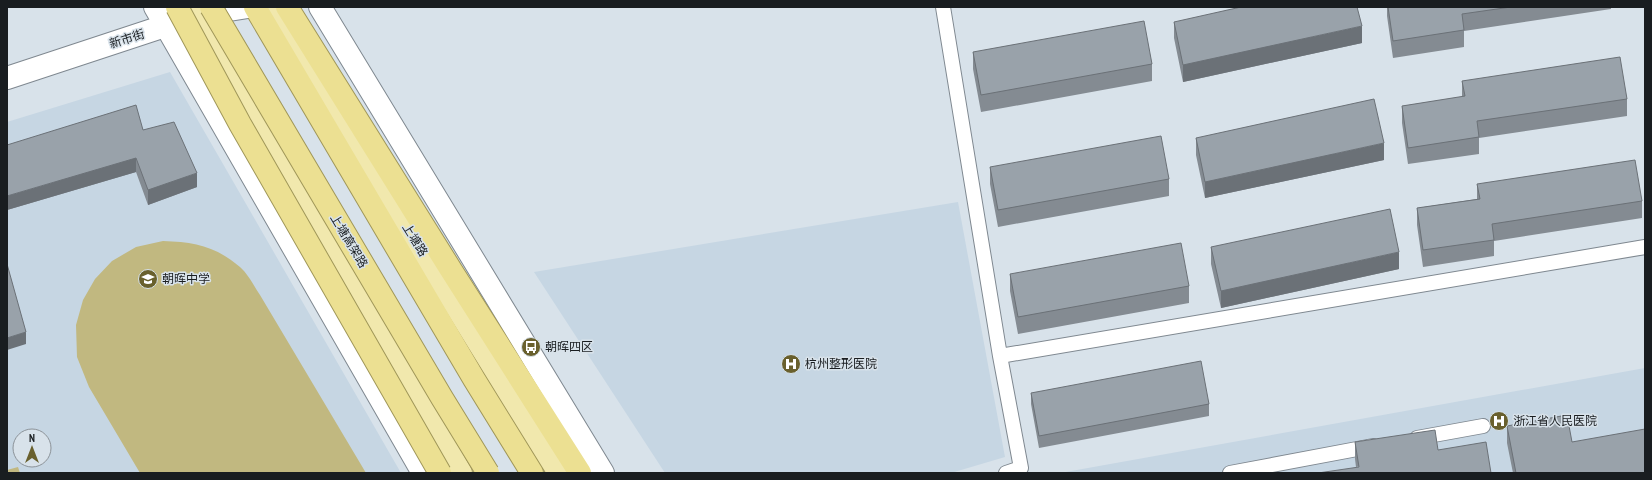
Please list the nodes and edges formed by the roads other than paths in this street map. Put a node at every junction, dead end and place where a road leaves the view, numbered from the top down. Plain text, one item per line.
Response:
1 (155, 7) edge
2 (177, 7) edge
3 (248, 7) edge
4 (255, 7) edge
5 (271, 7) edge
6 (287, 7) edge
7 (320, 7) edge
8 (942, 7) edge
9 (201, 10) edge
10 (166, 26) junction
11 (7, 78) edge
12 (1645, 247) edge
13 (1000, 356) junction
14 (1483, 426) dead end
15 (1406, 440) edge
16 (1382, 444) edge
17 (423, 473) edge
18 (440, 473) edge
19 (461, 473) edge
20 (488, 473) edge
21 (532, 473) edge
22 (559, 473) edge
23 (580, 473) edge
24 (603, 473) edge
25 (1006, 473) edge
26 (1233, 473) edge

1 - 10 main road
2 - 18 highway, bridge
3 - 9 main road, 新市街
4 - 21 highway
5 - 22 main road, 上塘路
6 - 23 highway
7 - 24 main road
8 - 13 lane
9 - 10 main road, 新市街
9 - 19 main road
9 - 20 highway, 上塘高架路, bridge
10 - 11 main road, 新市街
10 - 17 main road
12 - 13 lane
13 - 25 lane
14 - 15 lane
16 - 26 lane

